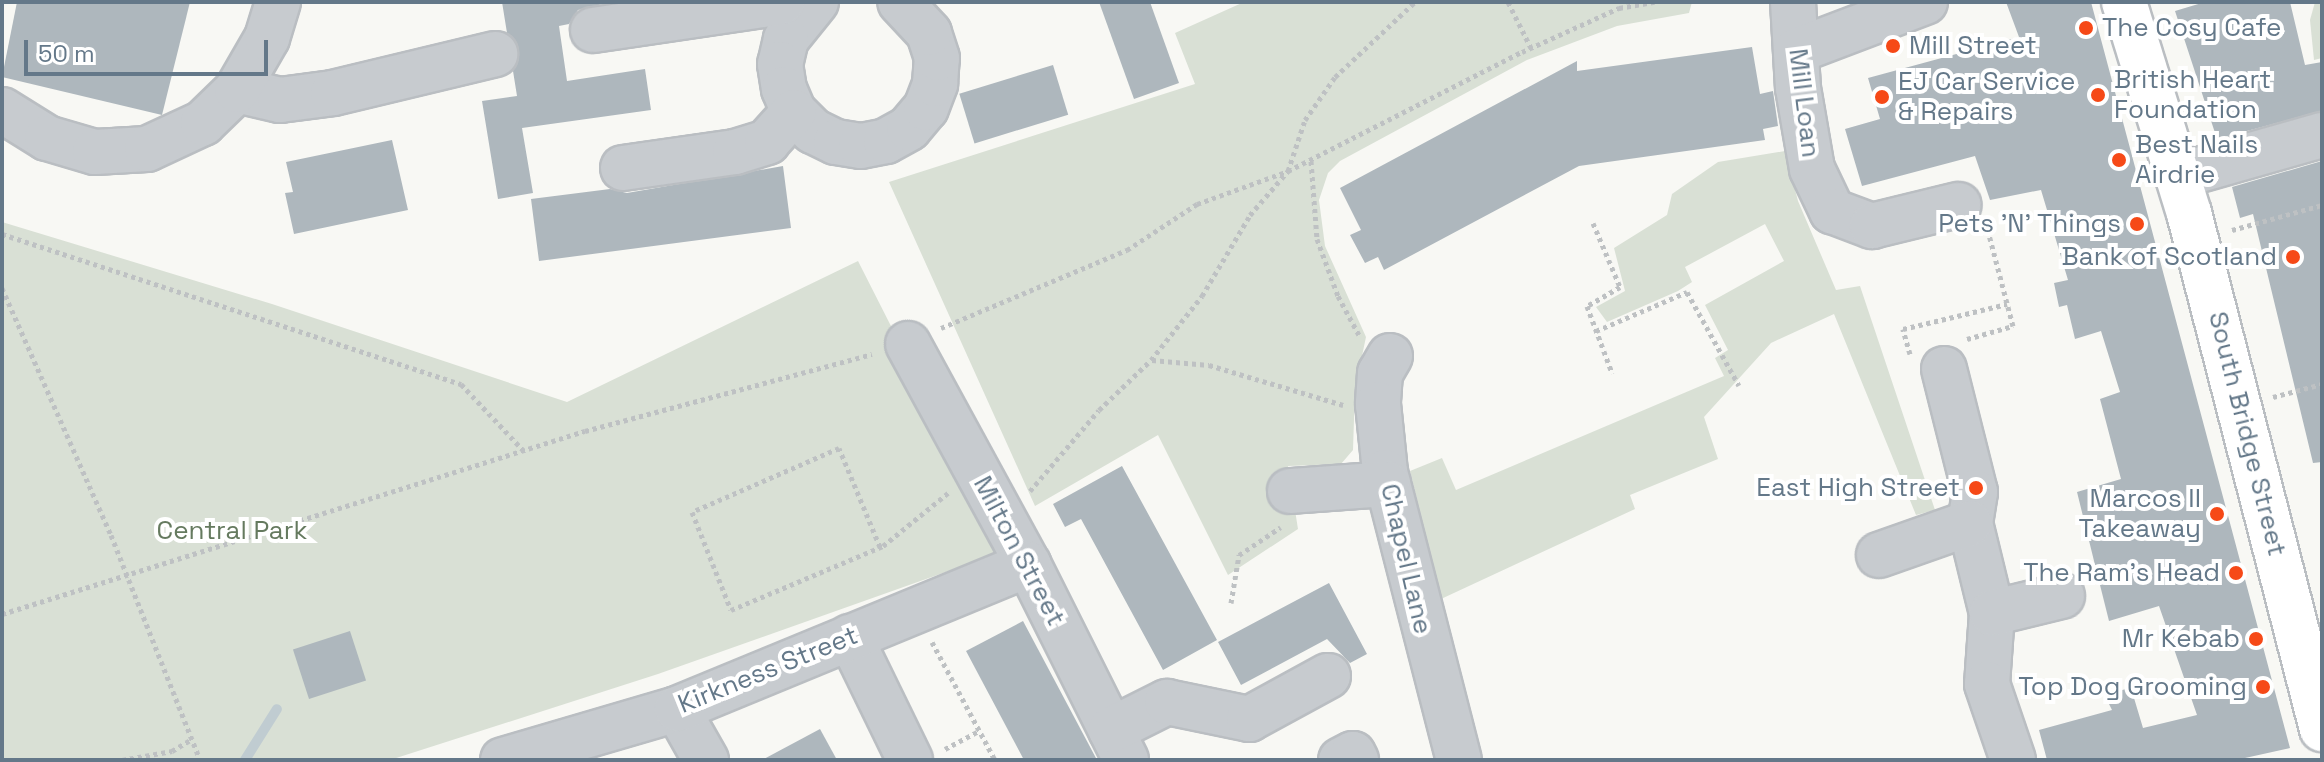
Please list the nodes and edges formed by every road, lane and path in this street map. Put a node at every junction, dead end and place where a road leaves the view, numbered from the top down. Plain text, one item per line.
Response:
1 (278, 2) edge
2 (782, 2) edge
3 (816, 2) edge
4 (900, 2) edge
5 (1415, 2) edge
6 (1508, 2) edge
7 (1654, 2) edge
8 (1793, 2) edge
9 (1925, 2) edge
10 (2124, 2) edge
11 (593, 30) dead end
12 (1531, 48) junction
13 (1796, 51) junction
14 (495, 54) dead end
15 (237, 90) junction
16 (2, 110) edge
17 (794, 112) junction
18 (2322, 135) edge
19 (1311, 161) junction
20 (623, 168) dead end
21 (1288, 171) junction
22 (2178, 176) junction
23 (1958, 205) joint
24 (2322, 205) edge
25 (1593, 223) dead end
26 (2, 234) edge
27 (2197, 240) junction
28 (2, 288) edge
29 (2007, 304) junction
30 (1596, 331) junction
31 (908, 344) junction
32 (1151, 360) junction
33 (1926, 362) junction
34 (1612, 373) dead end
35 (1383, 378) junction
36 (2322, 384) edge
37 (1739, 386) dead end
38 (2241, 405) junction
39 (523, 450) junction
40 (977, 470) junction
41 (1388, 484) junction
42 (1295, 491) joint
43 (999, 510) junction
44 (1970, 523) junction
45 (880, 547) junction
46 (1879, 555) dead end
47 (1028, 564) junction
48 (128, 577) junction
49 (2062, 596) dead end
50 (1231, 603) dead end
51 (1992, 613) junction
52 (2, 614) edge
53 (945, 635) dead end
54 (850, 637) junction
55 (1328, 676) dead end
56 (677, 709) junction
57 (2322, 729) edge
58 (192, 739) junction
59 (1118, 745) edge
60 (199, 757) edge
61 (122, 760) edge
62 (503, 760) edge
63 (706, 760) edge
64 (910, 760) edge
65 (995, 760) edge
66 (1341, 760) edge
67 (1356, 760) edge
68 (1459, 760) edge
69 (2013, 760) edge

1 - 15 street
2 - 11 street
3 - 17 street
4 - 17 street
5 - 21 path
6 - 12 path
7 - 12 path
8 - 13 street, Mill Loan
9 - 13 street
10 - 22 main road, South Bridge Street
12 - 19 path
13 - 23 street, Mill Loan
14 - 15 street
15 - 16 street
17 - 20 street
18 - 22 street
19 - 21 path
19 - 35 path
21 - 31 path
21 - 32 path
22 - 27 main road, South Bridge Street
23 - 29 path
24 - 27 path
25 - 30 path
26 - 39 path
27 - 38 main road, South Bridge Street
28 - 48 path
29 - 33 path
29 - 33 path
30 - 34 path
30 - 37 path
31 - 39 path
31 - 40 street, Milton Street
32 - 35 path
32 - 43 path
33 - 44 street
35 - 41 street, Chapel Lane
36 - 38 path
38 - 57 main road, South Bridge Street
39 - 48 path
40 - 43 street, Milton Street
40 - 45 path
41 - 42 street
41 - 68 street, Chapel Lane
42 - 50 path
43 - 47 street, Milton Street
44 - 46 street
44 - 51 street
45 - 45 path
47 - 54 street, Kirkness Street
47 - 59 street, Milton Street
48 - 52 path
48 - 58 path
49 - 51 street
51 - 69 street
53 - 65 path
54 - 56 street, Kirkness Street
54 - 64 street
55 - 59 street
56 - 62 street, Kirkness Street
56 - 63 street
58 - 60 path
58 - 61 path
66 - 67 street

